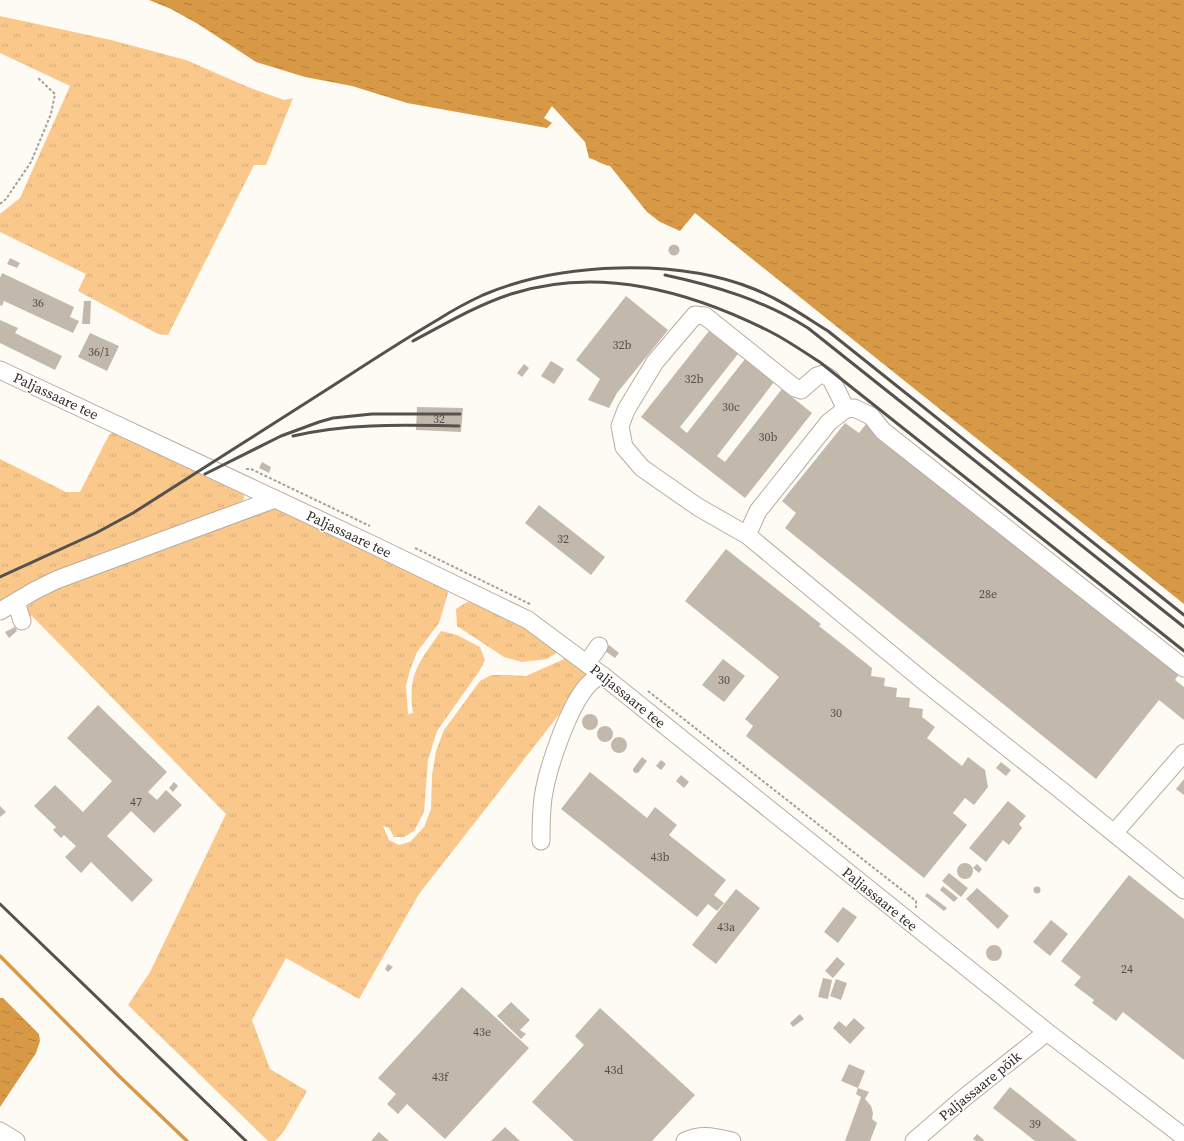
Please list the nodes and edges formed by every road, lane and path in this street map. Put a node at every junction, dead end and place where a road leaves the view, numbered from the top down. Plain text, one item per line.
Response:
1 (37, 77) dead end
2 (0, 204) edge
3 (0, 370) edge
4 (846, 409) junction
5 (275, 499) junction
6 (747, 535) junction
7 (16, 602) junction
8 (0, 611) edge
9 (22, 621) dead end
10 (599, 646) dead end
11 (588, 663) junction
12 (1184, 668) edge
13 (602, 674) junction
14 (1184, 753) edge
15 (1114, 833) junction
16 (541, 841) dead end
17 (1184, 890) edge
18 (1047, 1032) junction
19 (0, 1131) edge
20 (1184, 1137) edge
21 (16, 1141) edge
22 (685, 1141) edge
23 (732, 1141) edge
24 (914, 1141) edge

1 - 2 path
3 - 5 street, Paljassaare tee
4 - 6 street
4 - 6 street
4 - 12 street
5 - 7 street
5 - 11 street, Paljassaare tee
6 - 15 street
7 - 8 street
7 - 9 street
10 - 11 street
11 - 13 street, Paljassaare tee
13 - 16 street
13 - 18 street, Paljassaare tee
14 - 15 street
15 - 17 street
18 - 20 street, Paljassaare tee
18 - 24 street, Paljassaare põik
19 - 21 street
22 - 23 street

